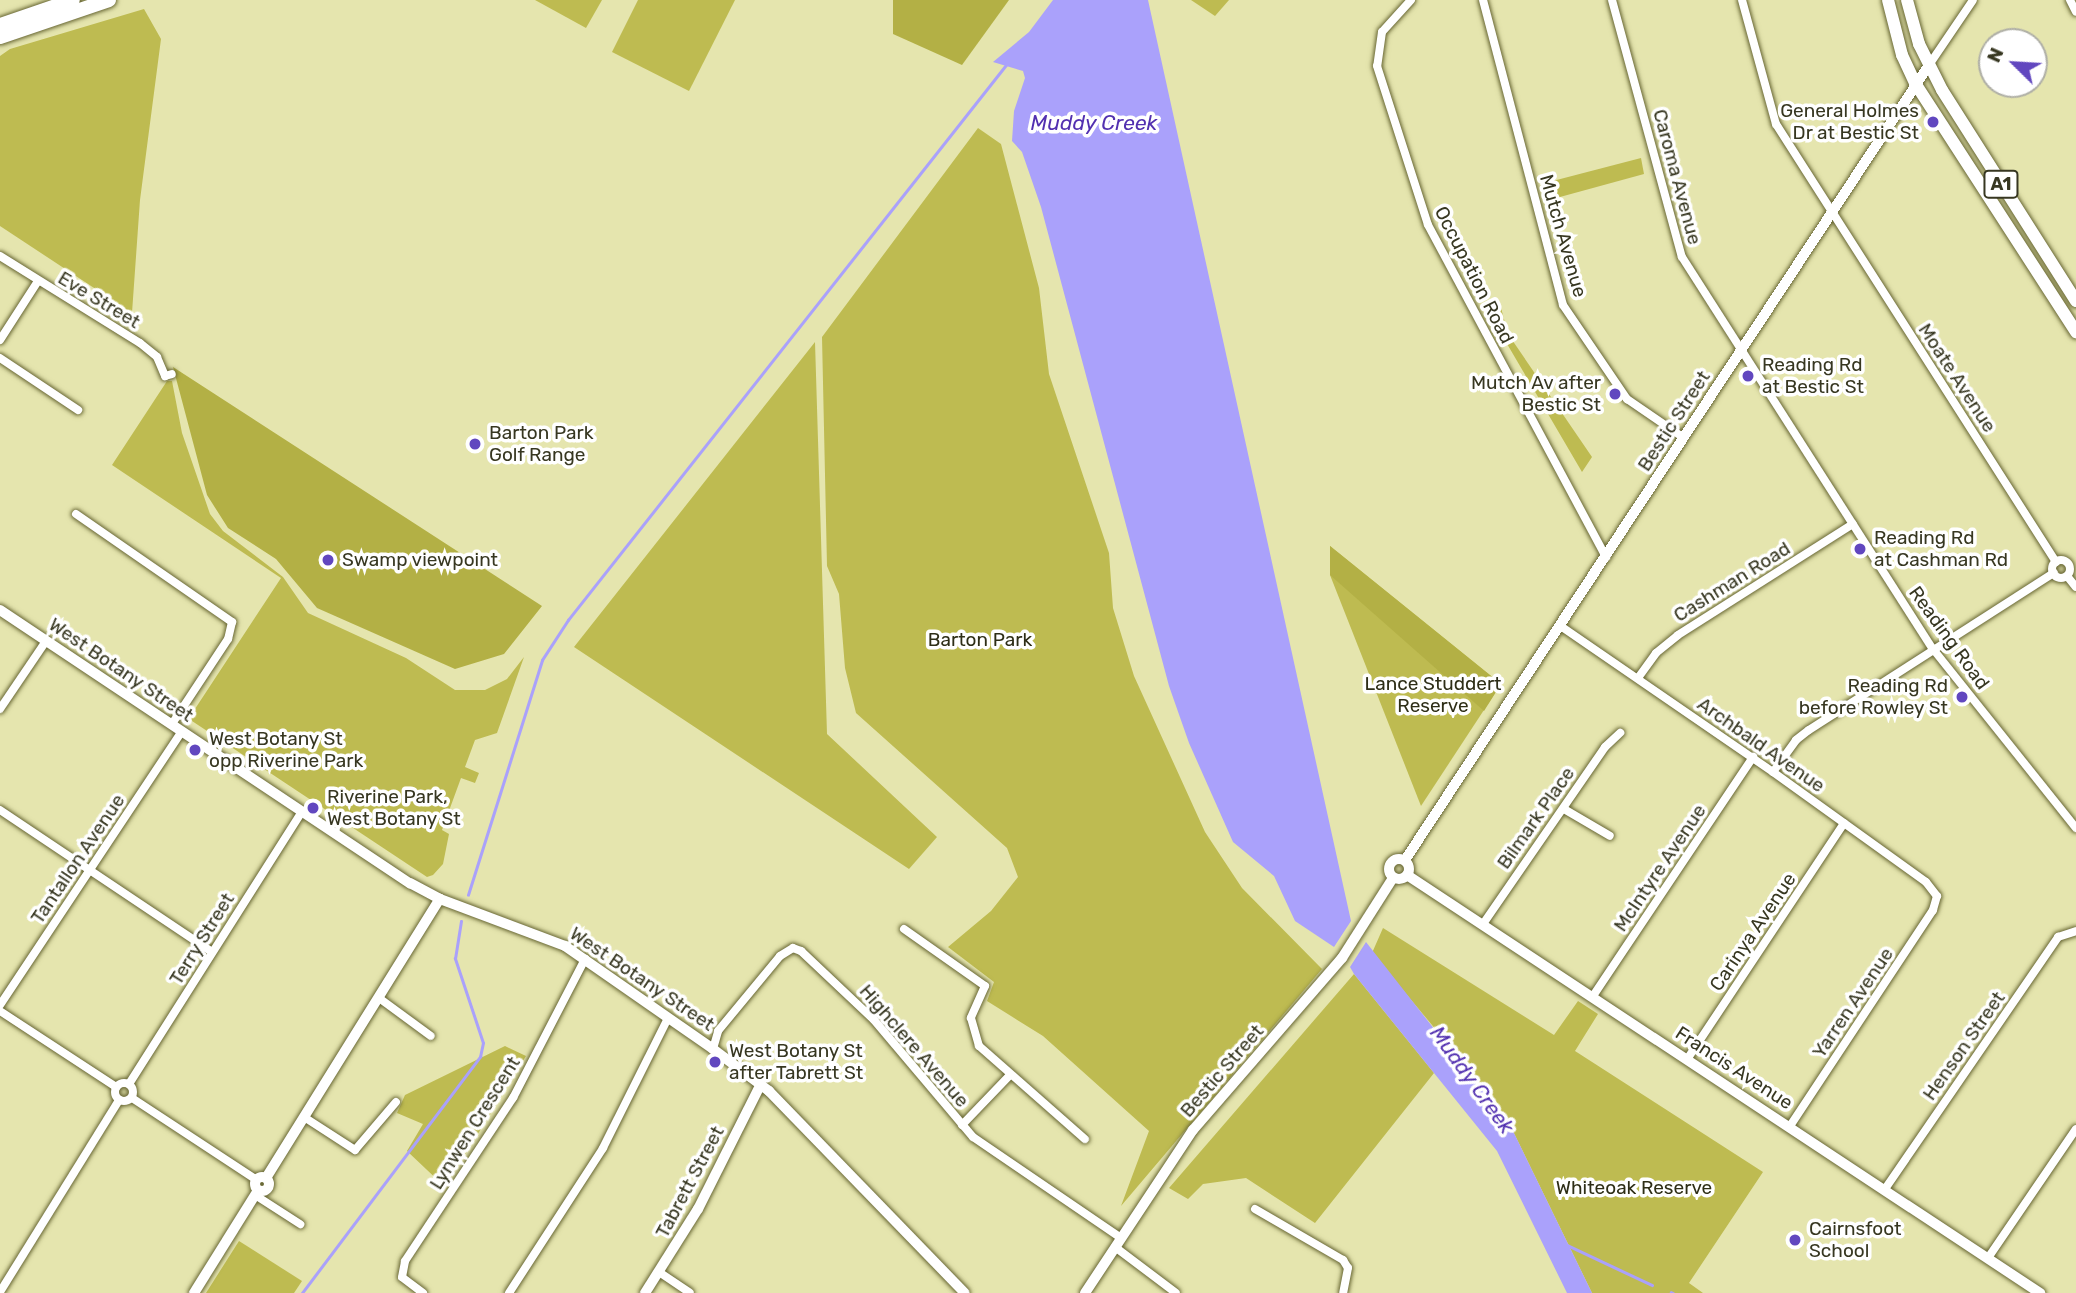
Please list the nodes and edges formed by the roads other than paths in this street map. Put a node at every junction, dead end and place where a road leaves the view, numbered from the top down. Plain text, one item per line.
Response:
1 (73, 0) edge
2 (109, 0) edge
3 (1411, 0) edge
4 (1483, 0) edge
5 (1612, 0) edge
6 (1742, 0) edge
7 (1888, 0) edge
8 (1907, 0) edge
9 (1973, 0) edge
10 (2070, 0) edge
11 (2076, 12) edge
12 (0, 25) edge
13 (0, 37) edge
14 (1929, 65) junction
15 (1915, 83) junction
16 (1832, 212) junction
17 (0, 256) edge
18 (38, 281) junction
19 (2076, 301) edge
20 (2076, 332) edge
21 (0, 340) edge
22 (1741, 350) junction
23 (0, 358) edge
24 (172, 374) dead end
25 (78, 411) dead end
26 (1684, 438) junction
27 (76, 514) dead end
28 (1853, 524) junction
29 (1606, 557) junction
30 (2072, 561) edge
31 (2056, 562) junction
32 (2054, 573) junction
33 (2067, 576) junction
34 (2076, 587) edge
35 (0, 610) edge
36 (1562, 627) junction
37 (46, 640) junction
38 (1933, 649) junction
39 (1638, 678) junction
40 (0, 709) edge
41 (172, 724) junction
42 (182, 731) junction
43 (1620, 733) dead end
44 (1752, 757) junction
45 (1773, 772) junction
46 (1564, 809) junction
47 (0, 810) edge
48 (302, 811) junction
49 (1844, 823) junction
50 (2076, 828) edge
51 (1610, 835) dead end
52 (1405, 860) junction
53 (90, 871) junction
54 (1407, 875) junction
55 (1393, 877) junction
56 (1937, 896) joint
57 (440, 899) junction
58 (1483, 924) junction
59 (904, 929) dead end
60 (2076, 930) edge
61 (212, 952) junction
62 (585, 958) junction
63 (1593, 996) junction
64 (379, 998) junction
65 (0, 1004) edge
66 (0, 1011) edge
67 (668, 1018) junction
68 (431, 1036) dead end
69 (713, 1049) junction
70 (1688, 1058) junction
71 (1010, 1075) junction
72 (129, 1084) junction
73 (761, 1084) junction
74 (116, 1087) junction
75 (132, 1098) junction
76 (119, 1100) junction
77 (396, 1102) dead end
78 (304, 1117) junction
79 (962, 1125) junction
80 (1790, 1126) junction
81 (2076, 1129) edge
82 (1085, 1139) dead end
83 (259, 1186) junction
84 (1885, 1189) junction
85 (1255, 1209) dead end
86 (300, 1224) dead end
87 (1118, 1242) junction
88 (1988, 1258) junction
89 (659, 1272) junction
90 (0, 1292) edge
91 (194, 1293) edge
92 (423, 1293) edge
93 (509, 1293) edge
94 (645, 1293) edge
95 (690, 1293) edge
96 (965, 1293) edge
97 (1085, 1293) edge
98 (1176, 1293) edge
99 (1343, 1293) edge
100 (2040, 1293) edge

1 - 12 highway
2 - 13 highway
3 - 29 street, Occupation Road
4 - 26 street, Mutch Avenue
5 - 22 street, Caroma Avenue
6 - 16 street, Moate Avenue
7 - 15 highway, A1
8 - 14 highway, A1
9 - 14 street, Bestic Street
10 - 11 street
14 - 15 main road, Bestic Street
14 - 19 highway, A1
15 - 16 main road, Bestic Street
15 - 20 highway, A1
16 - 22 main road, Bestic Street
16 - 31 street, Moate Avenue
17 - 18 street, Eve Street
18 - 21 street
18 - 24 street, Eve Street
22 - 26 main road, Bestic Street
22 - 28 street, Reading Road
23 - 25 street
26 - 29 main road, Bestic Street
27 - 41 street
28 - 38 street, Reading Road
28 - 39 street, Cashman Road
29 - 36 main road, Bestic Street
30 - 31 street
30 - 33 street
31 - 32 street
32 - 33 street
32 - 38 street
33 - 34 street
35 - 37 main road, West Botany Street
36 - 39 street, Archbald Avenue
36 - 52 main road, Bestic Street
37 - 40 street
37 - 41 main road, West Botany Street
38 - 45 street
38 - 50 street, Reading Road
39 - 44 street, Archbald Avenue
41 - 42 main road, West Botany Street
42 - 48 main road, West Botany Street
42 - 53 street, Tantallon Avenue
43 - 46 street, Bilmark Place
44 - 45 street, Archbald Avenue
44 - 63 street, McIntyre Avenue
45 - 49 street, Archbald Avenue
46 - 51 street
46 - 58 street, Bilmark Place
47 - 53 street
48 - 57 main road, West Botany Street
48 - 61 street, Terry Street
49 - 56 street, Archbald Avenue
49 - 70 street, Carinya Avenue
52 - 54 main road
52 - 55 main road, Bestic Street
53 - 61 street
53 - 65 street, Tantallon Avenue
54 - 55 main road
54 - 58 street, Francis Avenue
55 - 87 main road, Bestic Street
56 - 80 street, Yarren Avenue
57 - 62 main road, West Botany Street
57 - 64 street
58 - 63 street, Francis Avenue
59 - 71 street
60 - 84 street, Henson Street
61 - 72 street, Terry Street
62 - 67 main road, West Botany Street
62 - 92 street, Lynwen Crescent
63 - 70 street, Francis Avenue
64 - 68 street
64 - 78 street
66 - 74 street
67 - 69 main road, West Botany Street
67 - 93 street
69 - 73 main road, West Botany Street
69 - 79 street, Highclere Avenue
70 - 80 street, Francis Avenue
71 - 79 street
71 - 82 street
72 - 74 street
72 - 75 street
73 - 89 street, Tabrett Street
73 - 96 main road, West Botany Street
74 - 76 street
75 - 76 street
75 - 83 street
76 - 90 street
77 - 78 street
78 - 83 street
79 - 87 street, Highclere Avenue
80 - 84 street, Francis Avenue
81 - 88 street
83 - 86 street
83 - 91 street
84 - 88 street, Francis Avenue
85 - 99 street
87 - 97 main road, Bestic Street
87 - 98 street, Highclere Avenue
88 - 100 street, Francis Avenue
89 - 94 street, Tabrett Street
89 - 95 street

